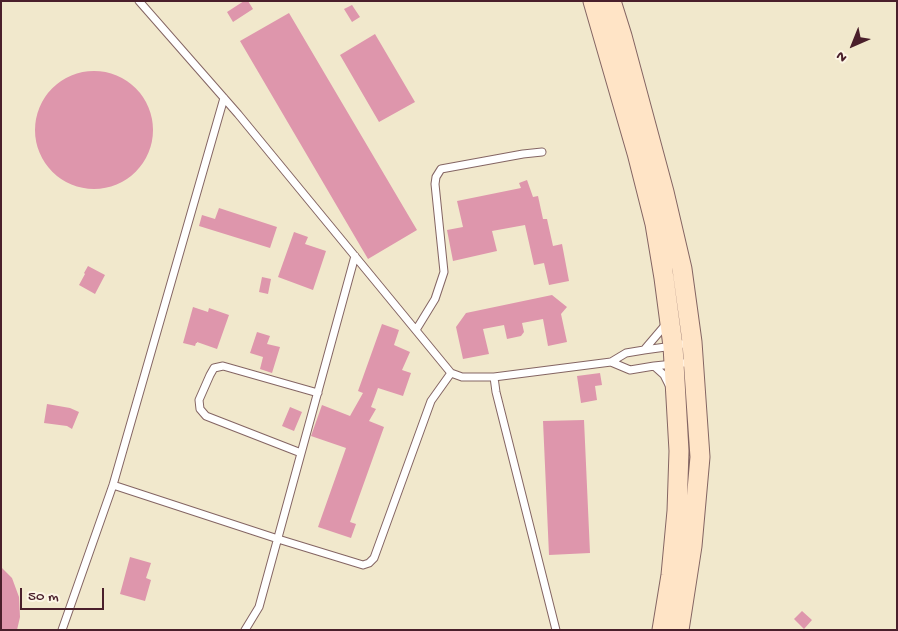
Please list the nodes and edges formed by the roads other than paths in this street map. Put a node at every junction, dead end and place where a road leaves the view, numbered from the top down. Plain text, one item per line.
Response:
1 (139, 1) edge
2 (593, 1) edge
3 (611, 1) edge
4 (613, 38) junction
5 (224, 98) junction
6 (542, 152) dead end
7 (355, 256) junction
8 (669, 321) junction
9 (416, 330) junction
10 (692, 342) junction
11 (644, 350) junction
12 (674, 355) junction
13 (611, 362) junction
14 (693, 362) junction
15 (654, 366) junction
16 (451, 374) junction
17 (494, 377) junction
18 (318, 392) junction
19 (677, 406) junction
20 (301, 453) junction
21 (113, 485) junction
22 (278, 539) junction
23 (62, 630) edge
24 (245, 630) edge
25 (556, 630) edge
26 (662, 630) edge
27 (679, 630) edge

1 - 5 lane
2 - 4 main road
3 - 4 main road
4 - 8 main road
4 - 10 main road
5 - 7 lane
5 - 21 lane
6 - 9 lane
7 - 9 lane
7 - 18 lane
8 - 11 lane
8 - 12 main road
9 - 16 lane
10 - 12 lane
10 - 14 main road
11 - 12 lane
11 - 13 lane
12 - 14 lane
12 - 15 lane
12 - 19 main road
13 - 15 lane
13 - 17 lane
14 - 27 main road
15 - 19 lane
16 - 17 lane
16 - 22 lane
17 - 25 lane
18 - 20 lane
18 - 20 lane
19 - 26 main road
20 - 22 lane
21 - 22 lane
21 - 23 lane
22 - 24 lane

